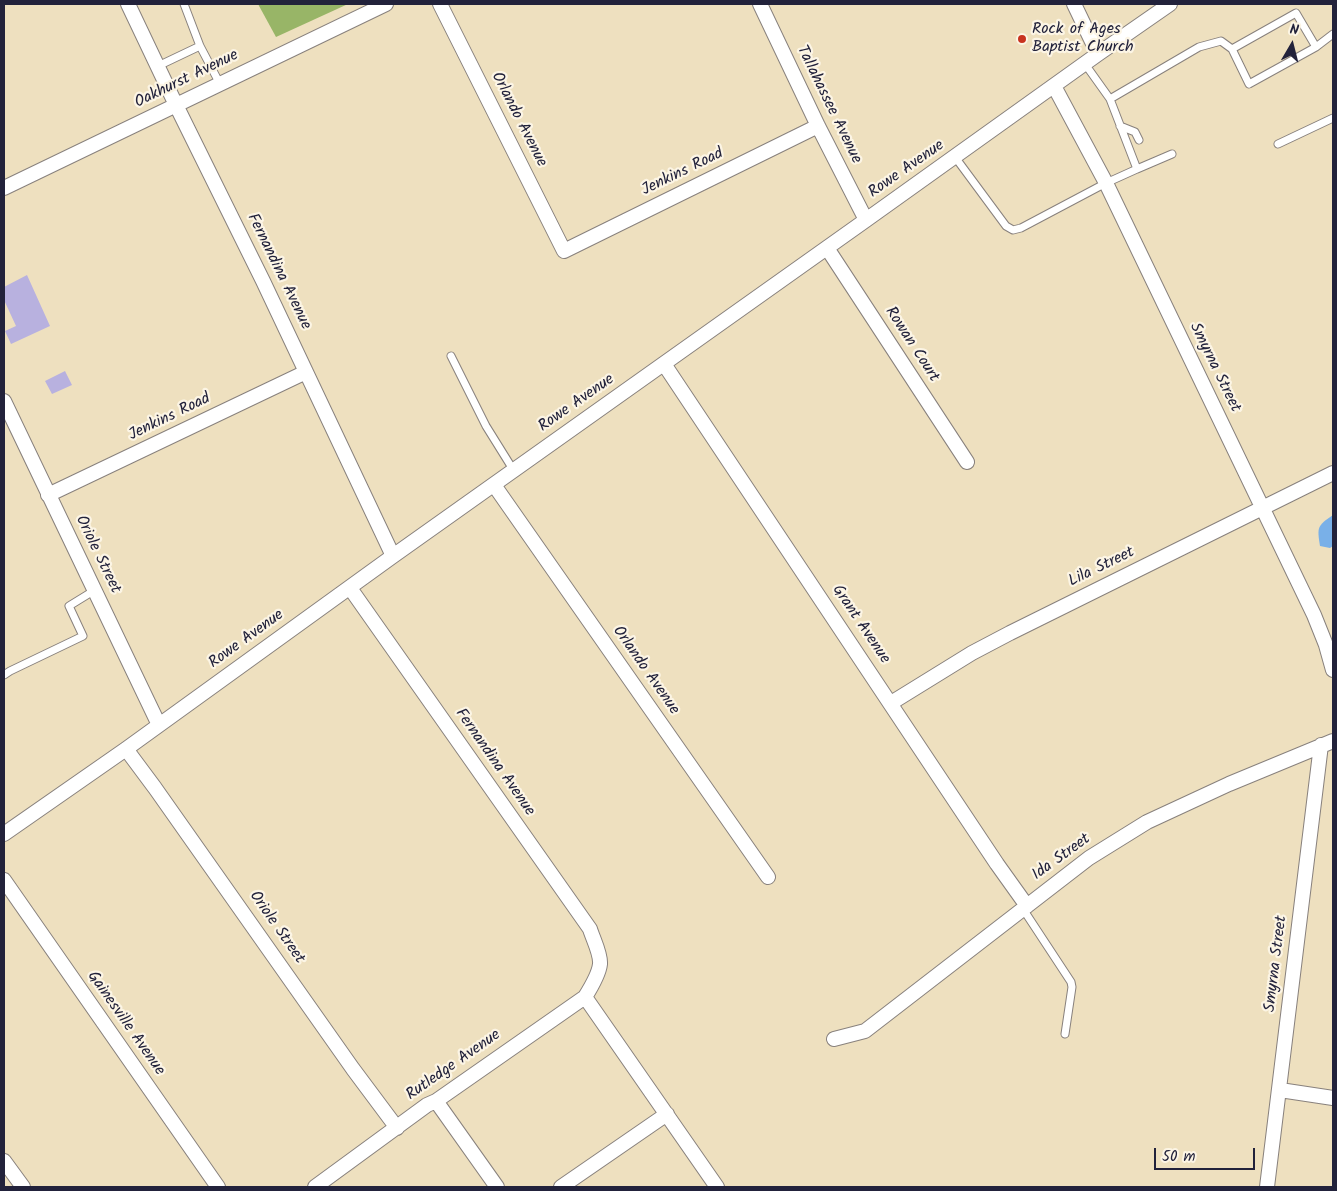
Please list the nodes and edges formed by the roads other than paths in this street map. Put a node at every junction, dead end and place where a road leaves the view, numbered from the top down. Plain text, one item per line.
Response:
1 (128, 4) edge
2 (184, 4) edge
3 (386, 4) edge
4 (440, 4) edge
5 (760, 4) edge
6 (1074, 4) edge
7 (1170, 4) edge
8 (1333, 34) edge
9 (200, 46) junction
10 (1316, 47) junction
11 (1232, 48) junction
12 (1098, 54) junction
13 (1084, 64) junction
14 (158, 66) junction
15 (220, 84) junction
16 (1054, 86) junction
17 (1110, 99) junction
18 (176, 105) junction
19 (1333, 118) edge
20 (818, 126) junction
21 (1120, 126) junction
22 (1139, 140) dead end
23 (1278, 144) dead end
24 (1172, 154) dead end
25 (955, 157) junction
26 (1137, 169) junction
27 (1106, 183) junction
28 (4, 188) edge
29 (866, 220) junction
30 (827, 248) junction
31 (564, 251) joint
32 (451, 356) dead end
33 (664, 364) junction
34 (306, 372) junction
35 (4, 401) edge
36 (967, 462) dead end
37 (514, 471) junction
38 (1333, 473) edge
39 (494, 485) junction
40 (48, 495) junction
41 (1262, 508) junction
42 (393, 556) junction
43 (350, 588) junction
44 (95, 590) junction
45 (1333, 670) edge
46 (4, 676) edge
47 (891, 703) junction
48 (159, 725) junction
49 (1327, 743) edge
50 (126, 749) junction
51 (4, 834) edge
52 (768, 877) dead end
53 (4, 880) edge
54 (1025, 907) junction
55 (600, 964) joint
56 (585, 997) junction
57 (1066, 1034) dead end
58 (834, 1040) dead end
59 (1280, 1090) junction
60 (1333, 1098) edge
61 (436, 1101) junction
62 (667, 1114) junction
63 (397, 1128) junction
64 (4, 1161) edge
65 (23, 1187) edge
66 (218, 1187) edge
67 (315, 1187) edge
68 (497, 1187) edge
69 (560, 1187) edge
70 (717, 1187) edge
71 (1267, 1187) edge

1 - 14 street, Fernandina Avenue
2 - 9 lane
3 - 15 street, Oakhurst Avenue
4 - 31 street, Orlando Avenue
5 - 20 street, Tallahassee Avenue
6 - 12 street
7 - 12 street, Rowe Avenue
8 - 10 lane
9 - 14 lane
9 - 15 lane
10 - 11 lane
10 - 11 lane
11 - 17 lane
12 - 13 street, Rowe Avenue
13 - 16 street, Rowe Avenue
13 - 17 lane
14 - 18 street, Fernandina Avenue
15 - 18 street, Oakhurst Avenue
16 - 25 street, Rowe Avenue
16 - 27 street, Smyrna Street
17 - 21 lane
18 - 28 street, Oakhurst Avenue
18 - 34 street, Fernandina Avenue
19 - 23 lane
20 - 29 street, Tallahassee Avenue
20 - 31 street, Jenkins Road
21 - 22 lane
21 - 26 lane
24 - 26 lane
25 - 27 lane
25 - 29 street, Rowe Avenue
26 - 27 lane
27 - 41 street, Smyrna Street
29 - 30 street, Rowe Avenue
30 - 33 street, Rowe Avenue
30 - 36 street, Rowan Court
32 - 37 lane
33 - 37 street, Rowe Avenue
33 - 47 street, Grant Avenue
34 - 40 street, Jenkins Road
34 - 42 street, Fernandina Avenue
35 - 40 street, Oriole Street
37 - 39 street, Rowe Avenue
38 - 41 street, Lila Street
39 - 42 street, Rowe Avenue
39 - 52 street, Orlando Avenue
40 - 44 street, Oriole Street
41 - 45 street, Smyrna Street
41 - 47 street, Lila Street
42 - 43 street, Rowe Avenue
43 - 48 street, Rowe Avenue
43 - 55 street, Fernandina Avenue
44 - 46 lane
44 - 48 street, Oriole Street
47 - 54 street, Grant Avenue
48 - 50 street, Rowe Avenue
49 - 54 street, Ida Street
49 - 59 street, Smyrna Street
50 - 51 street, Rowe Avenue
50 - 63 street, Oriole Street
53 - 66 street, Gainesville Avenue
54 - 57 lane
54 - 58 street, Ida Street
55 - 56 street, Rutledge Avenue
56 - 61 street, Rutledge Avenue
56 - 62 street
59 - 60 street
59 - 71 street, Smyrna Street
61 - 63 street, Rutledge Avenue
61 - 68 street
62 - 69 street
62 - 70 street
63 - 67 street, Rutledge Avenue
64 - 65 street

